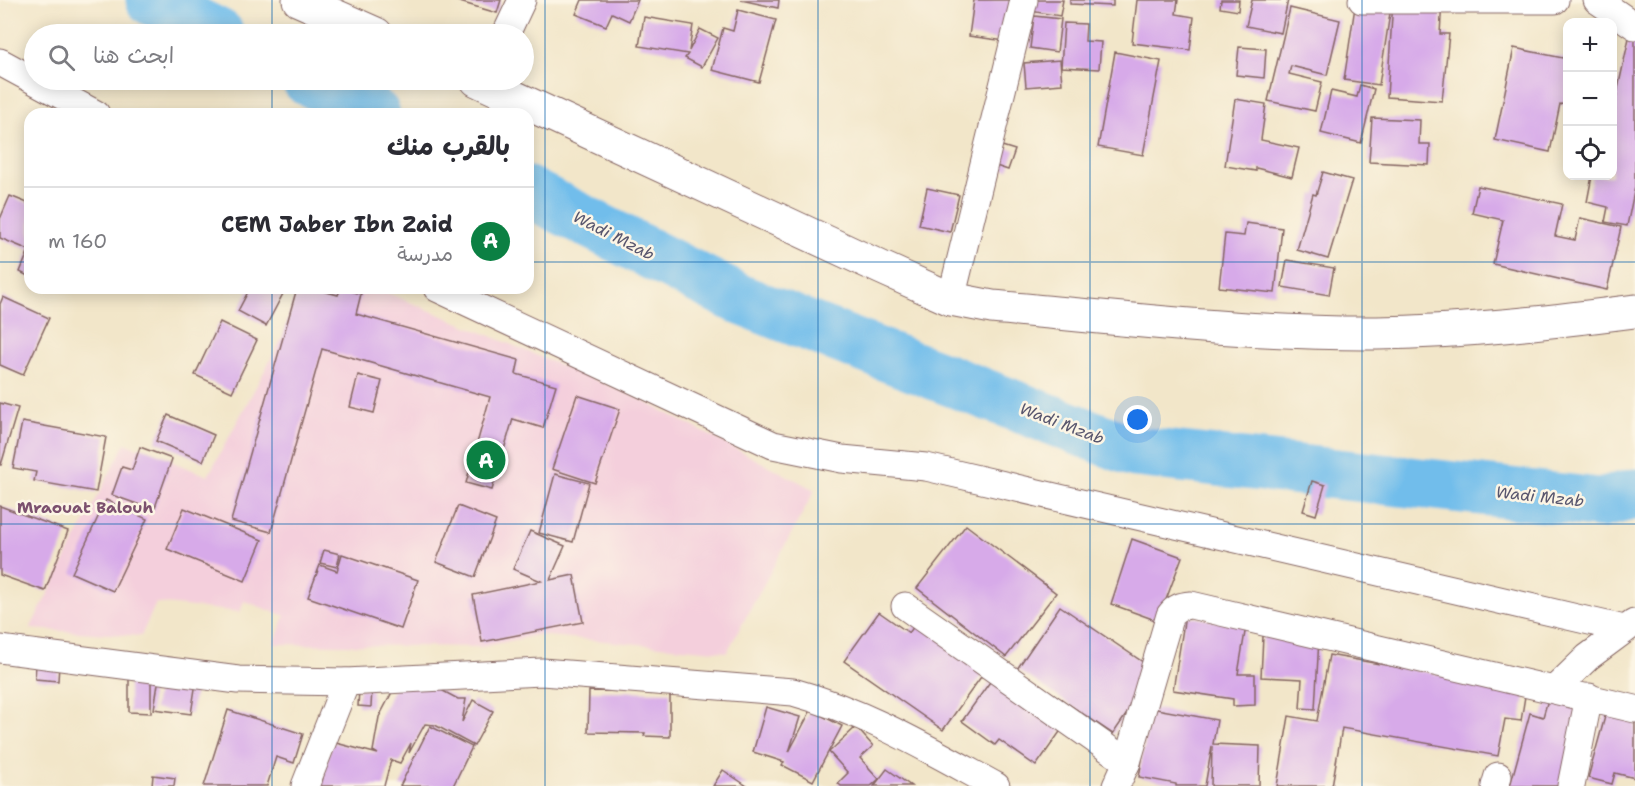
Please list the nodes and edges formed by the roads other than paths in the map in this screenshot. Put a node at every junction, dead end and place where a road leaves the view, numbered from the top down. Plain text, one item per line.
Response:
1 (299, 0) edge
2 (522, 0) edge
3 (1024, 0) edge
4 (1362, 0) edge
5 (1555, 0) edge
6 (1597, 0) edge
7 (353, 24) edge
8 (511, 24) edge
9 (1635, 26) edge
10 (0, 62) edge
11 (24, 75) edge
12 (52, 90) edge
13 (503, 90) edge
14 (85, 108) edge
15 (450, 294) edge
16 (951, 298) junction
17 (1635, 311) edge
18 (905, 606) dead end
19 (1630, 626) edge
20 (0, 649) edge
21 (346, 682) junction
22 (1557, 688) junction
23 (1589, 697) junction
24 (1635, 709) edge
25 (1127, 762) junction
26 (305, 786) edge
27 (996, 786) edge
28 (1116, 786) edge
29 (1571, 786) edge

1 - 7 street
2 - 8 street
3 - 16 street
4 - 5 street
6 - 9 street
10 - 11 street
12 - 14 street
13 - 16 street
15 - 19 street
16 - 17 street
18 - 25 street
19 - 22 street
20 - 21 street
21 - 26 street
21 - 27 street
22 - 23 street
22 - 25 street
23 - 24 street
23 - 29 street
25 - 28 street

